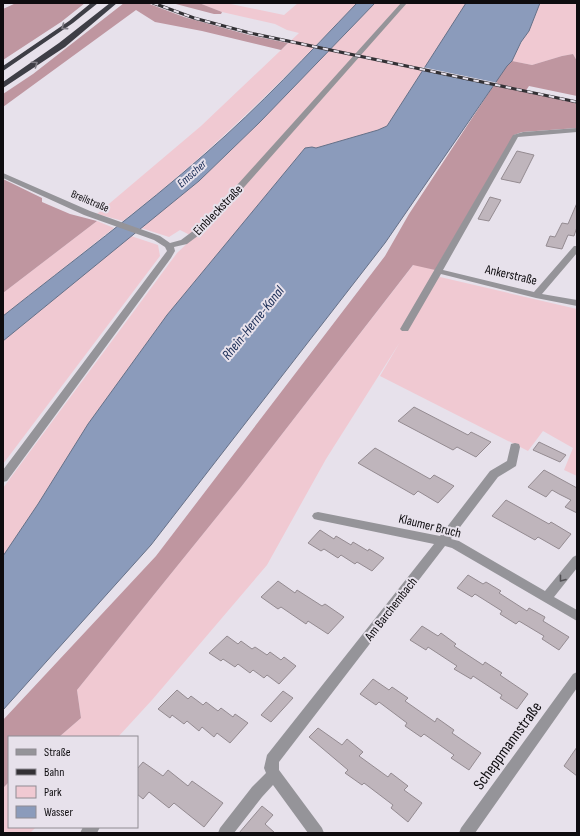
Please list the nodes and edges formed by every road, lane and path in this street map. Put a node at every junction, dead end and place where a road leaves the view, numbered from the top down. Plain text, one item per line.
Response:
1 (95, 3) edge
2 (114, 3) edge
3 (404, 3) edge
4 (3, 69) edge
5 (3, 86) edge
6 (577, 130) edge
7 (3, 175) edge
8 (169, 246) junction
9 (577, 248) edge
10 (438, 271) junction
11 (536, 295) junction
12 (577, 303) edge
13 (405, 329) dead end
14 (515, 447) dead end
15 (3, 478) edge
16 (318, 516) dead end
17 (443, 541) junction
18 (577, 560) edge
19 (547, 597) junction
20 (577, 616) edge
21 (577, 678) edge
22 (274, 775) junction
23 (225, 833) edge
24 (317, 833) edge
25 (466, 833) edge

1 -> 4 highway
5 -> 2 highway
3 - 8 street, Einbleckstraße
6 - 10 street
7 - 8 street, Breilstraße
8 - 15 street
9 - 11 street
10 - 11 street, Ankerstraße
10 - 13 street
11 - 12 street, Ankerstraße
14 - 17 street, Am Barchembach
16 - 17 street, Klaumer Bruch
17 - 19 street, Klaumer Bruch
17 - 22 street, Am Barchembach
18 -> 19 street
19 - 20 street, Klaumer Bruch
21 - 25 street, Scheppmannstraße
22 - 23 street
22 - 24 street

